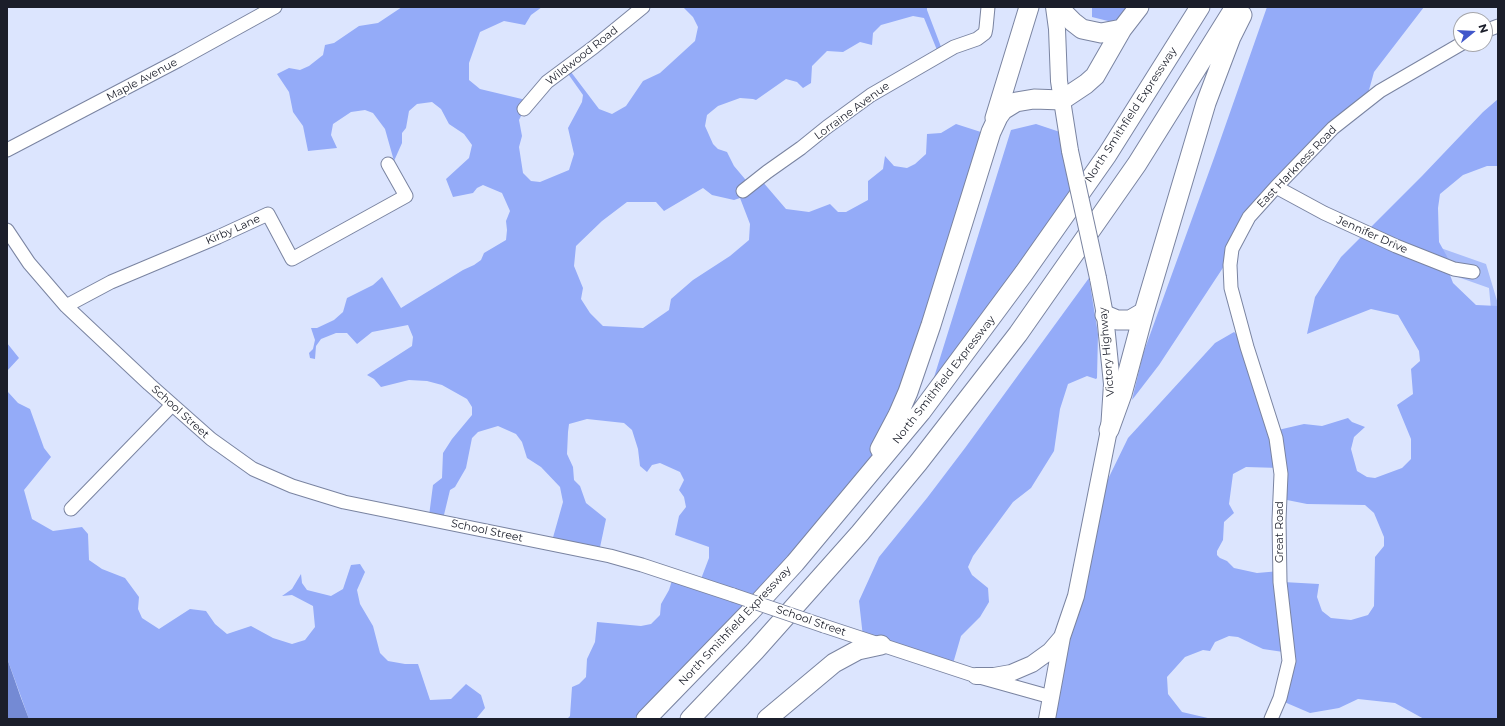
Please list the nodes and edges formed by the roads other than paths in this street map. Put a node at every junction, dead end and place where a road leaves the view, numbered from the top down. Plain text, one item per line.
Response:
1 (275, 7) edge
2 (643, 7) edge
3 (988, 7) edge
4 (1029, 7) edge
5 (1054, 7) edge
6 (1058, 7) edge
7 (1139, 7) edge
8 (1200, 7) edge
9 (1235, 7) edge
10 (1246, 7) edge
11 (1122, 30) junction
12 (1453, 49) edge
13 (1062, 100) junction
14 (524, 109) dead end
15 (991, 132) junction
16 (7, 150) edge
17 (388, 164) dead end
18 (1276, 187) junction
19 (743, 191) dead end
20 (7, 230) edge
21 (1473, 272) dead end
22 (66, 306) junction
23 (1144, 312) junction
24 (1105, 315) junction
25 (1247, 347) joint
26 (172, 405) junction
27 (1109, 430) junction
28 (71, 509) dead end
29 (838, 512) junction
30 (1062, 637) junction
31 (881, 644) junction
32 (976, 676) junction
33 (1050, 697) junction
34 (646, 719) edge
35 (690, 719) edge
36 (768, 719) edge
37 (1047, 719) edge
38 (1271, 719) edge

1 - 16 street, Maple Avenue
2 - 14 street, Wildwood Road
3 - 19 street, Lorraine Avenue
4 - 15 highway
5 - 13 main road, Victory Highway
6 - 11 highway
7 - 11 highway
8 - 29 highway, North Smithfield Expressway
9 - 35 highway
10 - 23 highway
11 - 13 highway
12 - 18 street, East Harkness Road
13 - 15 highway
13 - 24 main road, Victory Highway, bridge
15 - 29 highway
17 - 22 street, Kirby Lane
18 - 21 street, Jennifer Drive
18 - 25 street, East Harkness Road
20 - 22 street, School Street
22 - 26 street, School Street
23 - 24 highway
23 - 27 highway
24 - 27 main road, Victory Highway
25 - 38 street, Great Road
26 - 28 street
26 - 31 street, School Street, bridge
27 - 30 main road, Victory Highway
29 - 34 highway, North Smithfield Expressway
30 - 32 main road
30 - 33 main road, Victory Highway
31 - 32 street, School Street
31 - 36 highway
32 - 33 street, School Street
33 - 37 main road, Victory Highway

